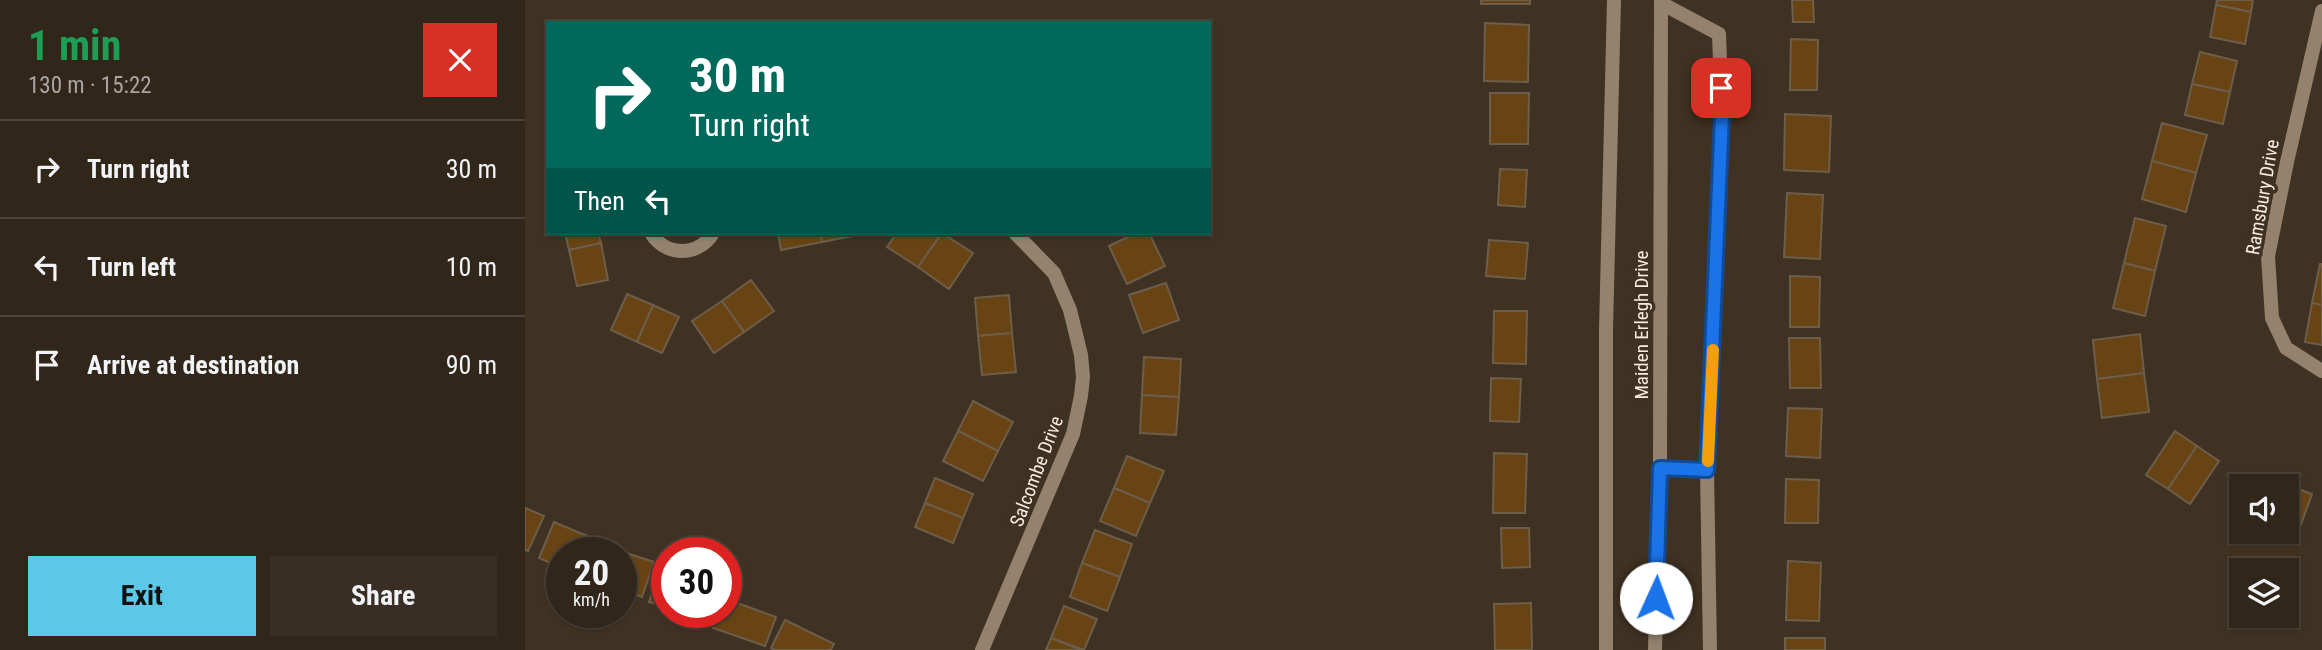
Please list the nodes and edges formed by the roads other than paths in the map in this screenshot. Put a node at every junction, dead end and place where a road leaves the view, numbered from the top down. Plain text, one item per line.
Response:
1 (1613, 0) edge
2 (1661, 1) edge
3 (2322, 11) edge
4 (653, 235) edge
5 (711, 235) edge
6 (1017, 235) edge
7 (2322, 371) edge
8 (1660, 468) junction
9 (1707, 470) junction
10 (982, 650) edge
11 (1606, 650) edge
12 (1655, 650) edge
13 (1710, 650) edge

1 - 11 street
2 - 8 street, Maiden Erlegh Drive
2 - 9 street
3 - 7 street, Ramsbury Drive
4 - 5 street
6 - 10 street, Salcombe Drive
8 - 9 street
8 - 12 street, Maiden Erlegh Drive
9 - 13 street

